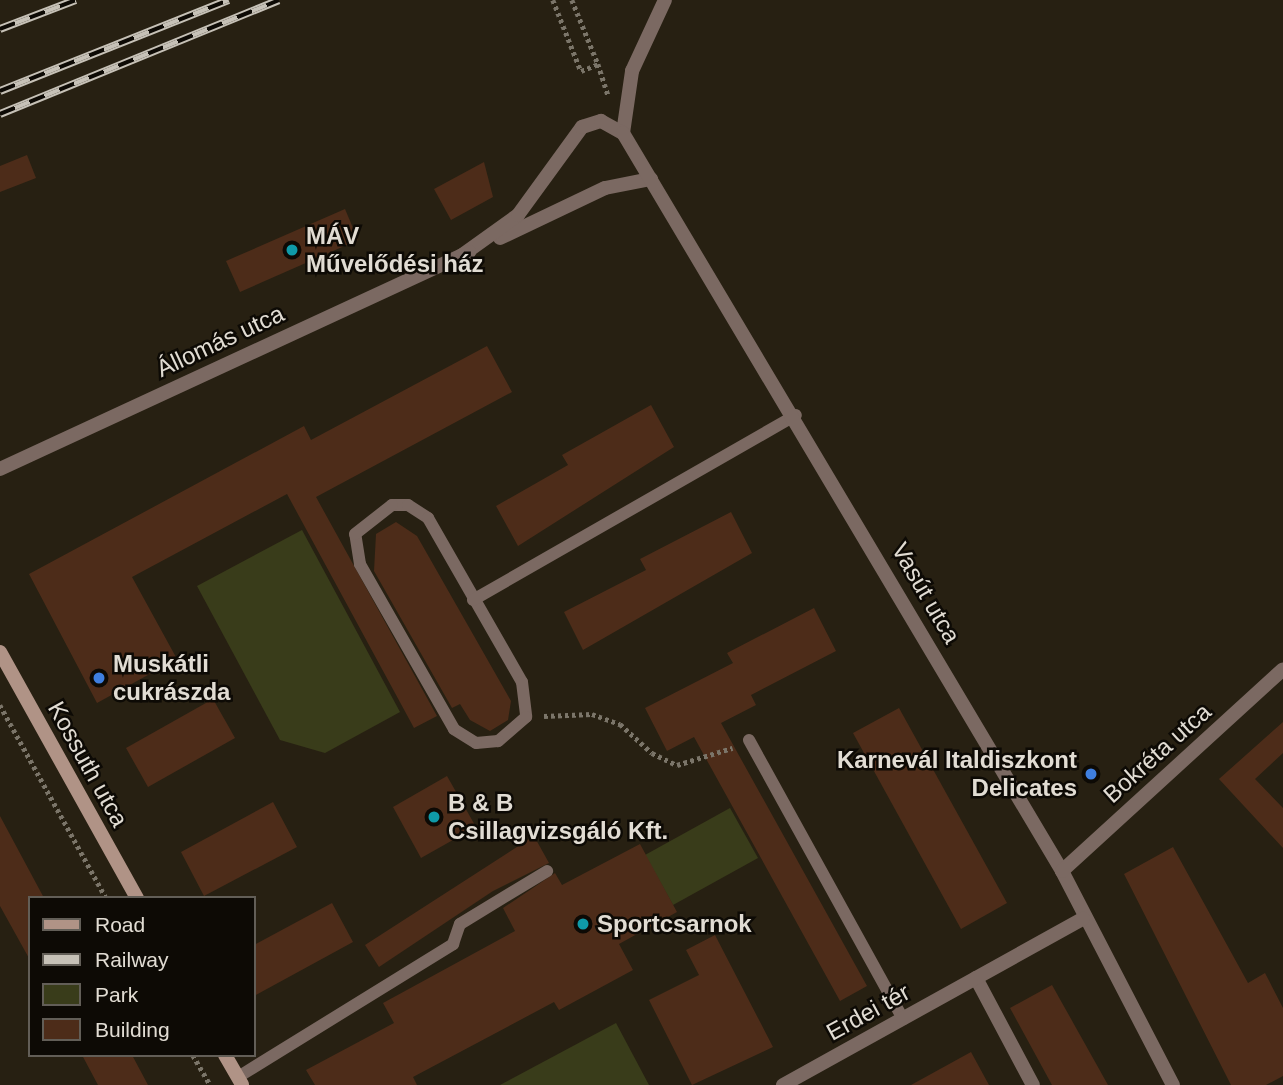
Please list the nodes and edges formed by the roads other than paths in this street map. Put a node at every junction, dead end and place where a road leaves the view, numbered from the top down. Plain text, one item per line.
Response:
1 (665, 0) edge
2 (622, 133) junction
3 (651, 178) junction
4 (461, 256) junction
5 (796, 415) junction
6 (0, 470) edge
7 (474, 600) junction
8 (0, 652) edge
9 (1283, 669) edge
10 (749, 740) road end
11 (547, 871) dead end
12 (1062, 871) junction
13 (136, 896) edge
14 (1083, 919) junction
15 (976, 978) junction
16 (903, 1019) junction
17 (226, 1057) edge
18 (240, 1081) edge
19 (783, 1085) edge
20 (1033, 1085) edge
21 (1173, 1085) edge

1 - 2 street
2 - 3 street, Vasút utca
2 - 4 street, Állomás utca
3 - 4 street, Állomás utca
3 - 5 street, Vasút utca
4 - 6 street, Állomás utca
5 - 7 lane
5 - 12 street, Vasút utca
7 - 7 lane
8 - 13 street, Kossuth utca
9 - 12 street, Bokréta utca
10 - 16 lane
11 - 18 lane
12 - 14 street, Vasút utca
14 - 15 street, Erdei tér
14 - 21 street, Vasút utca
15 - 16 street, Erdei tér
15 - 20 street
16 - 19 street, Erdei tér
17 - 18 street

